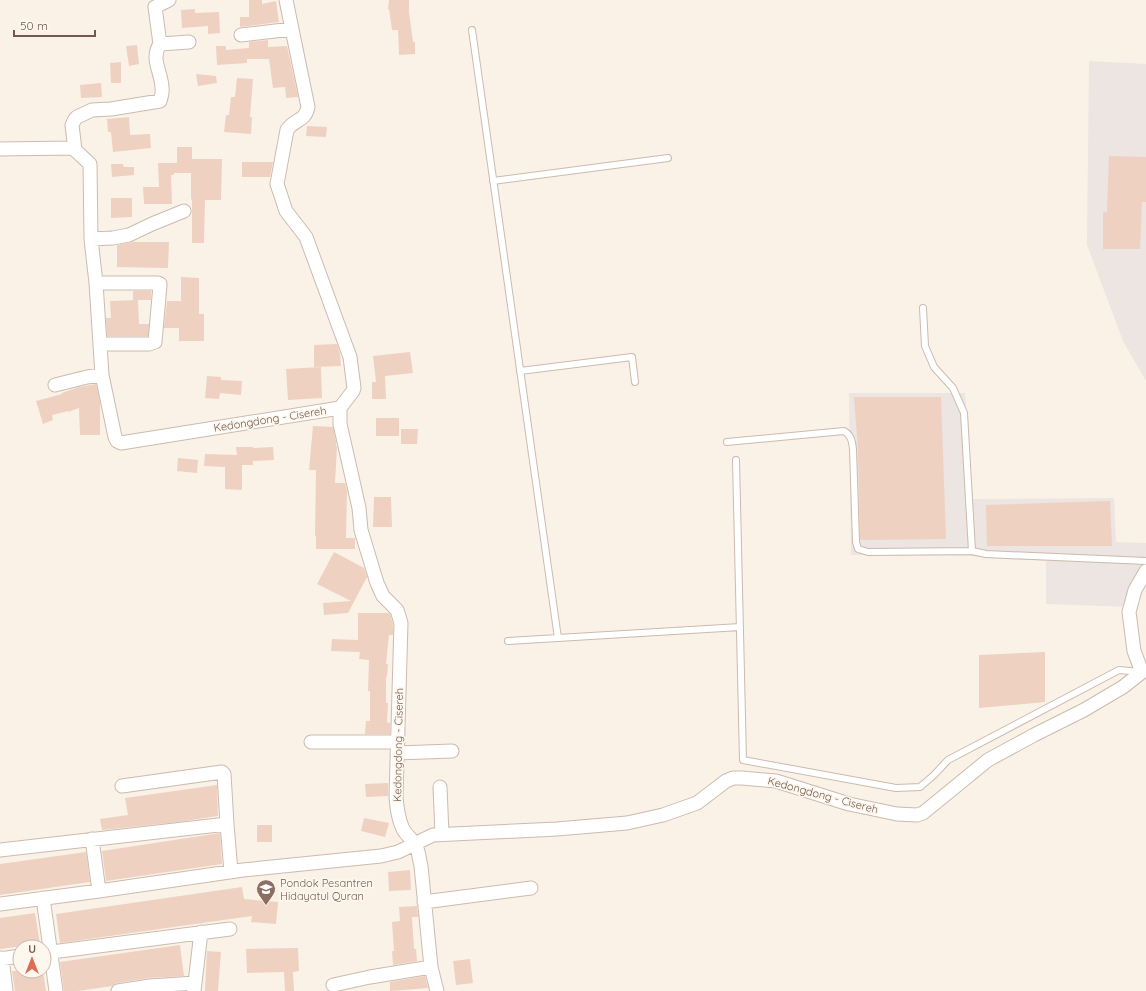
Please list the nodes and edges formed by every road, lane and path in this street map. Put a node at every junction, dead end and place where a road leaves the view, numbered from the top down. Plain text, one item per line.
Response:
1 (169, 0) edge
2 (286, 0) edge
3 (292, 29) junction
4 (472, 30) dead end
5 (241, 35) dead end
6 (188, 42) dead end
7 (160, 44) junction
8 (0, 149) edge
9 (75, 150) junction
10 (668, 158) dead end
11 (493, 181) junction
12 (184, 211) dead end
13 (91, 239) junction
14 (96, 283) junction
15 (923, 308) dead end
16 (100, 344) junction
17 (520, 372) junction
18 (102, 375) junction
19 (635, 382) dead end
20 (55, 385) dead end
21 (340, 408) junction
22 (727, 442) dead end
23 (736, 460) dead end
24 (972, 550) junction
25 (1146, 560) edge
26 (1146, 570) edge
27 (740, 627) junction
28 (558, 638) junction
29 (508, 641) dead end
30 (1144, 674) edge
31 (311, 742) dead end
32 (397, 748) junction
33 (452, 751) dead end
34 (122, 786) dead end
35 (440, 787) dead end
36 (227, 824) junction
37 (442, 834) junction
38 (92, 839) junction
39 (415, 844) junction
40 (0, 850) edge
41 (231, 872) junction
42 (531, 888) dead end
43 (98, 891) junction
44 (43, 898) junction
45 (424, 902) junction
46 (0, 904) edge
47 (230, 929) dead end
48 (201, 932) junction
49 (46, 939) edge
50 (52, 951) edge
51 (12, 957) edge
52 (1, 958) edge
53 (431, 967) junction
54 (52, 974) edge
55 (333, 985) dead end
56 (194, 987) edge
57 (150, 989) edge
58 (6, 991) edge
59 (56, 991) edge
60 (118, 991) edge
61 (436, 991) edge

1 - 7 street
2 - 3 street
3 - 5 street
3 - 21 street
4 - 11 lane
6 - 7 street
7 - 9 street
8 - 9 street
9 - 13 street, Kedongdong - Cisereh
10 - 11 lane
11 - 17 lane
12 - 13 street
13 - 14 street, Kedongdong - Cisereh
14 - 16 street, Kedongdong - Cisereh
14 - 16 street
15 - 24 lane
16 - 18 street, Kedongdong - Cisereh
17 - 19 lane
17 - 28 lane
18 - 20 street
18 - 21 street, Kedongdong - Cisereh
21 - 32 street, Kedongdong - Cisereh
22 - 24 lane
23 - 27 lane
24 - 25 lane
26 - 30 street
27 - 28 lane
27 - 30 lane
28 - 29 lane
30 - 37 street, Kedongdong - Cisereh
31 - 32 street
32 - 33 street
32 - 39 street, Kedongdong - Cisereh
34 - 36 street
35 - 37 street
36 - 38 street
36 - 41 street
37 - 39 street, Kedongdong - Cisereh
38 - 40 street
38 - 43 street
39 - 41 street
39 - 45 street
41 - 43 street
42 - 45 street
43 - 44 street
44 - 46 street
44 - 49 street
45 - 53 street
47 - 48 street
48 - 50 street
48 - 56 street
51 - 52 street
52 - 58 street
53 - 55 street
53 - 61 street
54 - 59 street
56 - 57 street
57 - 60 street

